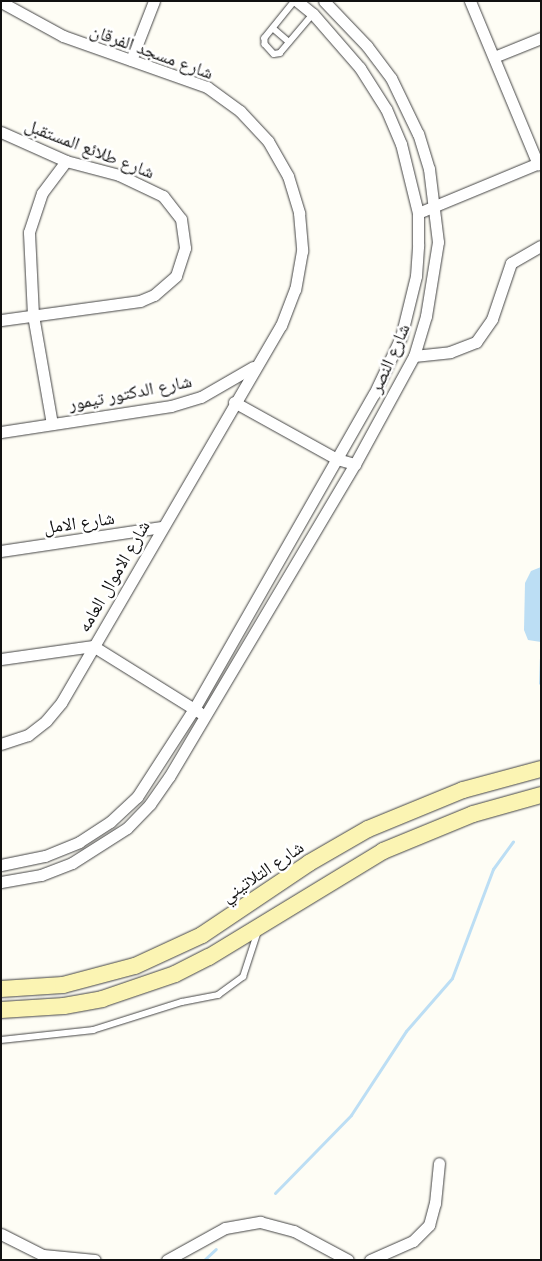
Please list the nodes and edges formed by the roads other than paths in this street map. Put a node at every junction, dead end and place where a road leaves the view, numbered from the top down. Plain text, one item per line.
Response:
1 (154, 1) edge
2 (296, 1) edge
3 (470, 1) edge
4 (1, 2) edge
5 (324, 2) edge
6 (313, 14) junction
7 (273, 28) junction
8 (541, 38) edge
9 (289, 42) junction
10 (494, 58) junction
11 (131, 60) junction
12 (403, 100) junction
13 (386, 109) junction
14 (1, 132) edge
15 (66, 161) junction
16 (539, 163) edge
17 (435, 206) junction
18 (418, 213) junction
19 (541, 246) edge
20 (33, 315) junction
21 (1, 320) edge
22 (414, 356) junction
23 (256, 364) junction
24 (234, 402) junction
25 (52, 424) junction
26 (1, 432) edge
27 (337, 459) junction
28 (355, 464) junction
29 (161, 528) junction
30 (1, 550) edge
31 (93, 646) junction
32 (1, 659) edge
33 (194, 709) junction
34 (205, 715) junction
35 (1, 744) edge
36 (541, 769) edge
37 (541, 795) edge
38 (1, 864) edge
39 (1, 882) edge
40 (259, 926) junction
41 (1, 990) edge
42 (1, 1010) edge
43 (1, 1040) edge
44 (439, 1163) dead end
45 (1, 1234) edge
46 (95, 1260) edge
47 (167, 1260) edge
48 (348, 1260) edge
49 (370, 1260) edge

1 - 11 street
2 - 6 street, شارع النصر
2 - 7 lane
3 - 10 street
4 - 11 street, شارع مسجد الفرقان
5 - 6 street
5 - 12 street, شارع النصر
6 - 9 lane
6 - 13 street, شارع النصر
7 - 9 lane
7 - 9 lane
8 - 10 street
10 - 16 street
11 - 23 street, شارع مسجد الفرقان
12 - 13 street
12 - 17 street, شارع النصر
13 - 18 street, شارع النصر
14 - 15 street, شارع طلائع المستقبل
15 - 20 street
15 - 20 street, شارع طلائع المستقبل
16 - 17 street
17 - 18 street
17 - 22 street, شارع النصر
18 - 27 street, شارع النصر
19 - 22 street
20 - 21 street, شارع طلائع المستقبل
20 - 25 street
22 - 28 street, شارع النصر
23 - 24 street, شارع مسجد الفرقان
23 - 25 street, شارع الدكتور تيمور
24 - 27 street
24 - 29 street, شارع الاموال العامه
25 - 26 street, شارع الدكتور تيمور
27 - 28 street
27 - 33 street, شارع النصر
28 - 34 street, شارع النصر
29 - 30 street, شارع الامل
29 - 31 street, شارع الاموال العامه
31 - 32 street
31 - 33 street
31 - 35 street, شارع الاموال العامه
33 - 34 street
33 - 38 street, شارع النصر
34 - 39 street, شارع النصر
36 - 41 main road, شارع التلاتيني
37 - 40 main road
40 - 42 main road
40 - 43 lane
44 - 49 street
45 - 46 street
47 - 48 street

